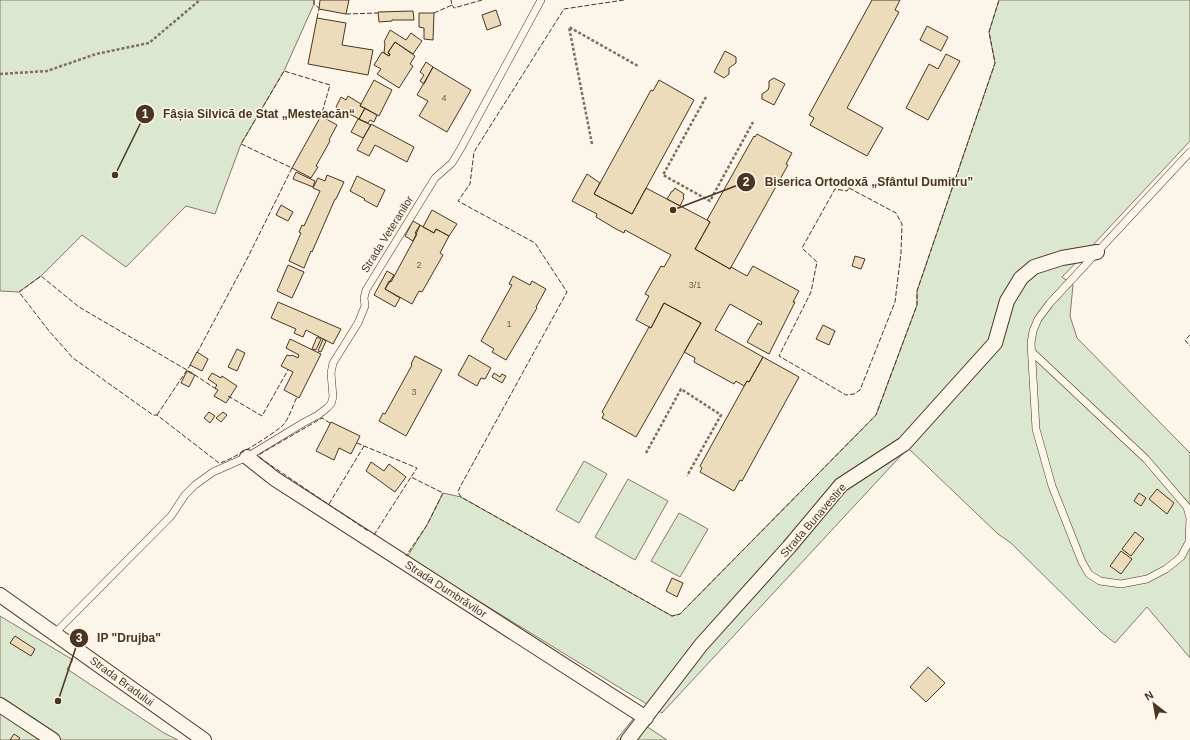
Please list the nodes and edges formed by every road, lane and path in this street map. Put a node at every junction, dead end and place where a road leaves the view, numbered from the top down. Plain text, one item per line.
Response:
1 (200, 0) edge
2 (541, 0) edge
3 (638, 66) dead end
4 (0, 74) edge
5 (706, 97) dead end
6 (753, 122) dead end
7 (592, 144) dead end
8 (1190, 152) edge
9 (1097, 252) junction
10 (1032, 352) junction
11 (646, 453) dead end
12 (247, 457) junction
13 (687, 476) dead end
14 (0, 595) edge
15 (54, 633) junction
16 (0, 705) edge
17 (646, 718) junction
18 (53, 740) edge
19 (204, 740) edge
20 (628, 740) edge

1 - 4 path
2 - 12 lane, Strada Veteranilor
3 - 7 path
5 - 6 path
8 - 9 lane
9 - 10 lane
9 - 17 street, Strada Bunavestire
10 - 10 lane
11 - 13 path
12 - 15 lane
12 - 17 street, Strada Dumbrăvilor
14 - 15 street, Strada Bradului
15 - 19 street, Strada Bradului
16 - 18 street
17 - 20 street, Strada Bunavestire

